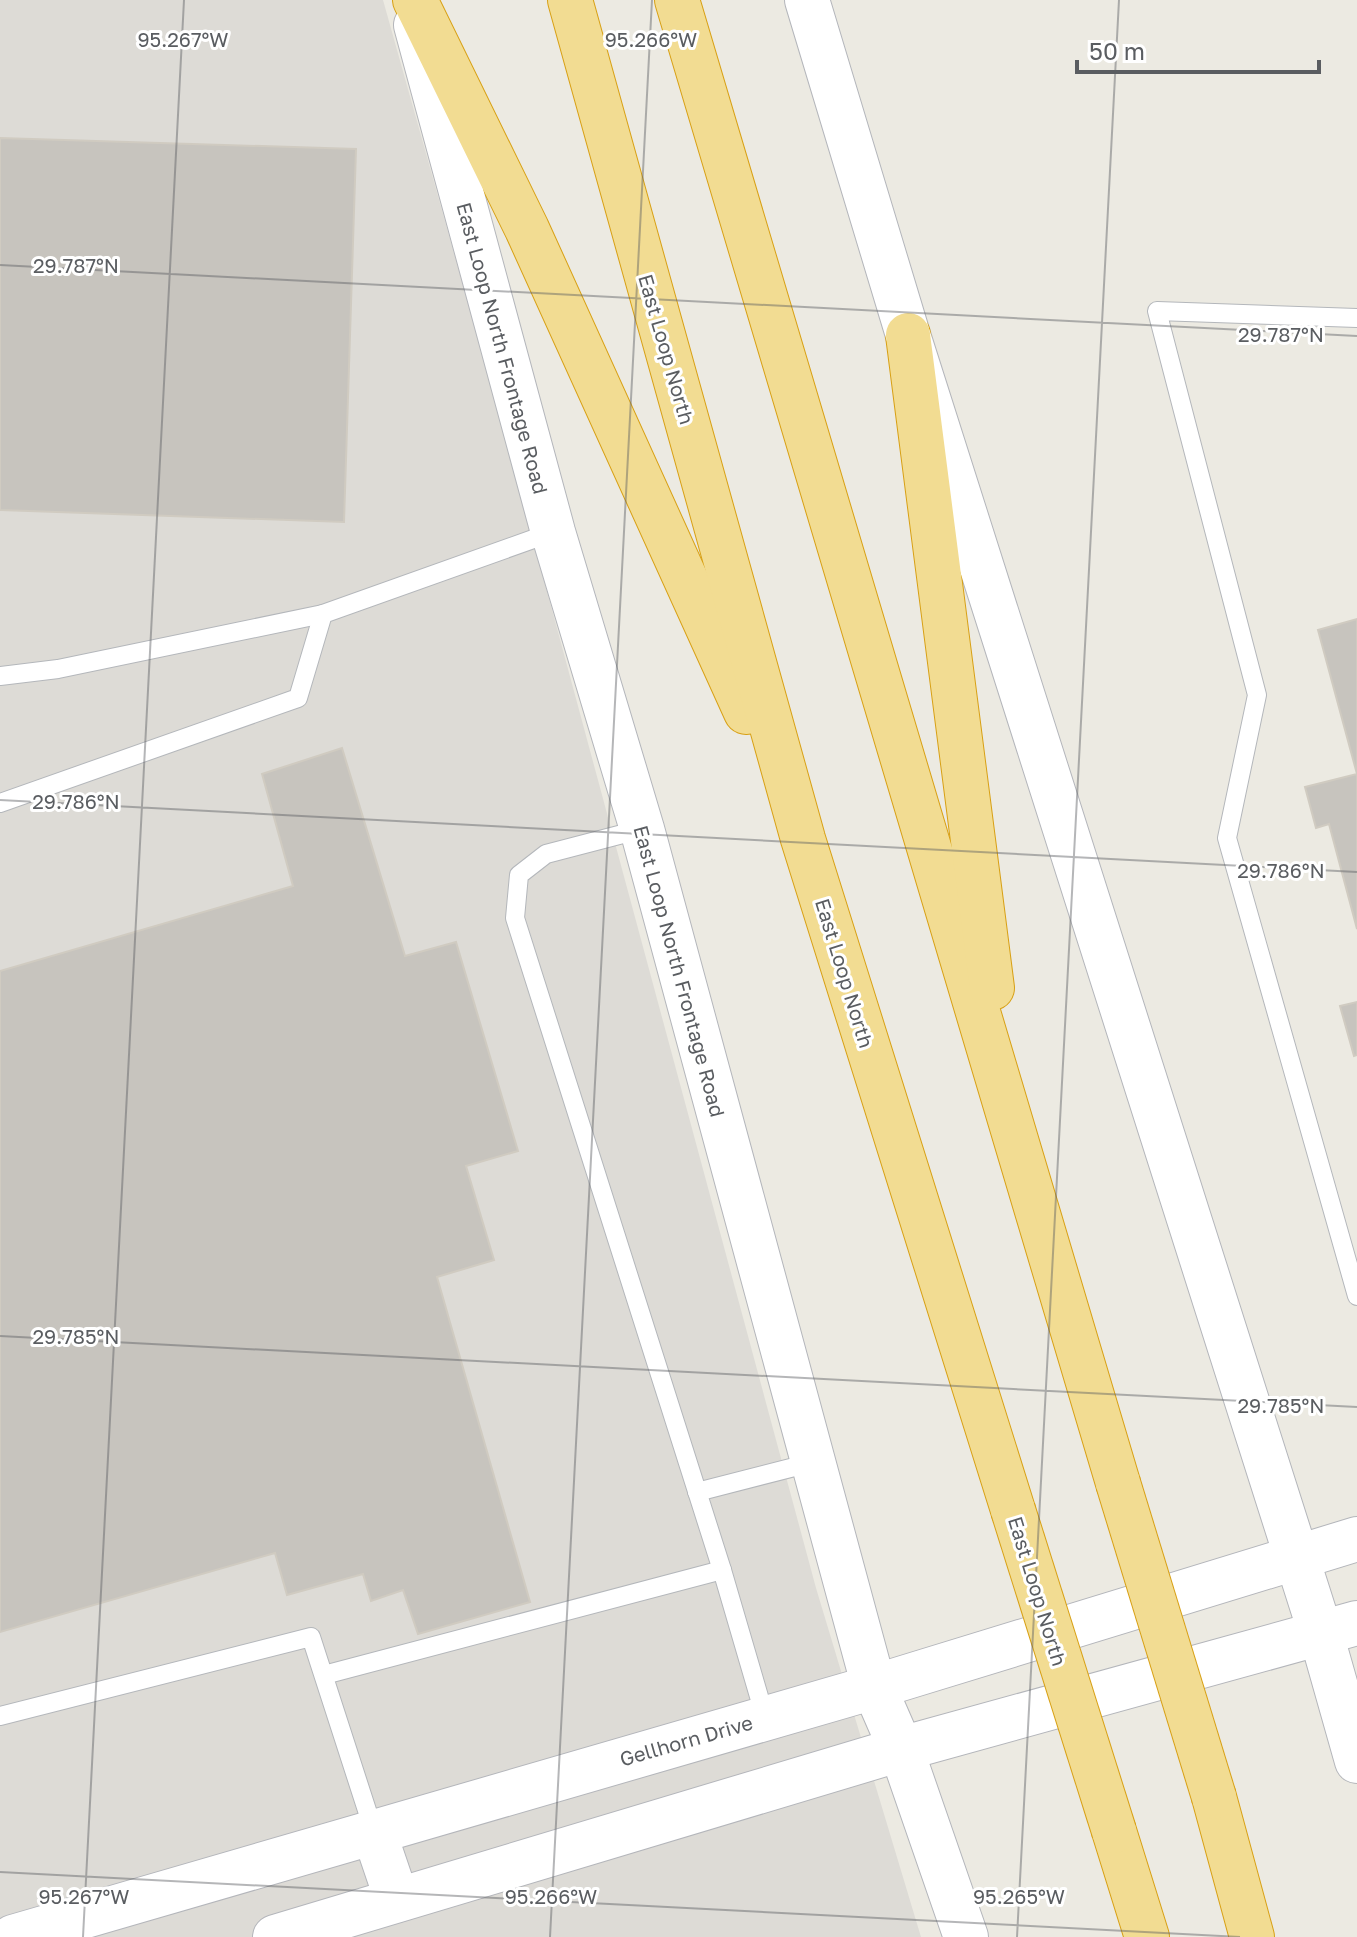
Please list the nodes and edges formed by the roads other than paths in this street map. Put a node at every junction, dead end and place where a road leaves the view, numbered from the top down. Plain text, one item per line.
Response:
1 (412, 0) edge
2 (570, 0) edge
3 (677, 0) edge
4 (807, 0) edge
5 (1357, 318) edge
6 (908, 335) junction
7 (553, 532) junction
8 (323, 614) junction
9 (0, 676) edge
10 (0, 803) edge
11 (642, 829) junction
12 (803, 839) junction
13 (1009, 1121) junction
14 (1357, 1296) edge
15 (814, 1462) junction
16 (697, 1492) junction
17 (1357, 1539) edge
18 (1296, 1557) junction
19 (722, 1570) junction
20 (1339, 1629) edge
21 (324, 1675) junction
22 (874, 1687) junction
23 (0, 1716) edge
24 (765, 1717) junction
25 (901, 1749) junction
26 (1357, 1761) edge
27 (374, 1832) junction
28 (397, 1900) junction
29 (13, 1937) edge
30 (275, 1937) edge
31 (966, 1937) edge
32 (1147, 1937) edge
33 (1252, 1937) edge

1 - 7 main road, East Loop North Frontage Road
1 - 12 highway
2 - 12 highway, East Loop North
3 - 13 highway
4 - 6 main road
5 - 14 lane
6 - 13 highway
6 - 18 main road
7 - 8 lane
7 - 11 main road, East Loop North Frontage Road
8 - 9 lane
8 - 10 lane
11 - 15 main road, East Loop North Frontage Road
11 - 16 lane
12 - 32 highway, East Loop North, bridge
13 - 33 highway, bridge
15 - 16 lane
15 - 22 main road, East Loop North Frontage Road
16 - 19 lane
17 - 18 main road, Gellhorn Drive
18 - 20 main road
18 - 22 main road, Gellhorn Drive
19 - 21 lane
19 - 24 lane
20 - 25 main road
20 - 26 main road
21 - 23 lane
21 - 27 lane
22 - 24 main road, Gellhorn Drive
22 - 25 main road, East Loop North Frontage Road
24 - 27 main road, Gellhorn Drive
25 - 28 main road
25 - 31 main road, East Loop North Frontage Road
27 - 28 main road
27 - 29 main road, Gellhorn Drive
28 - 30 main road

